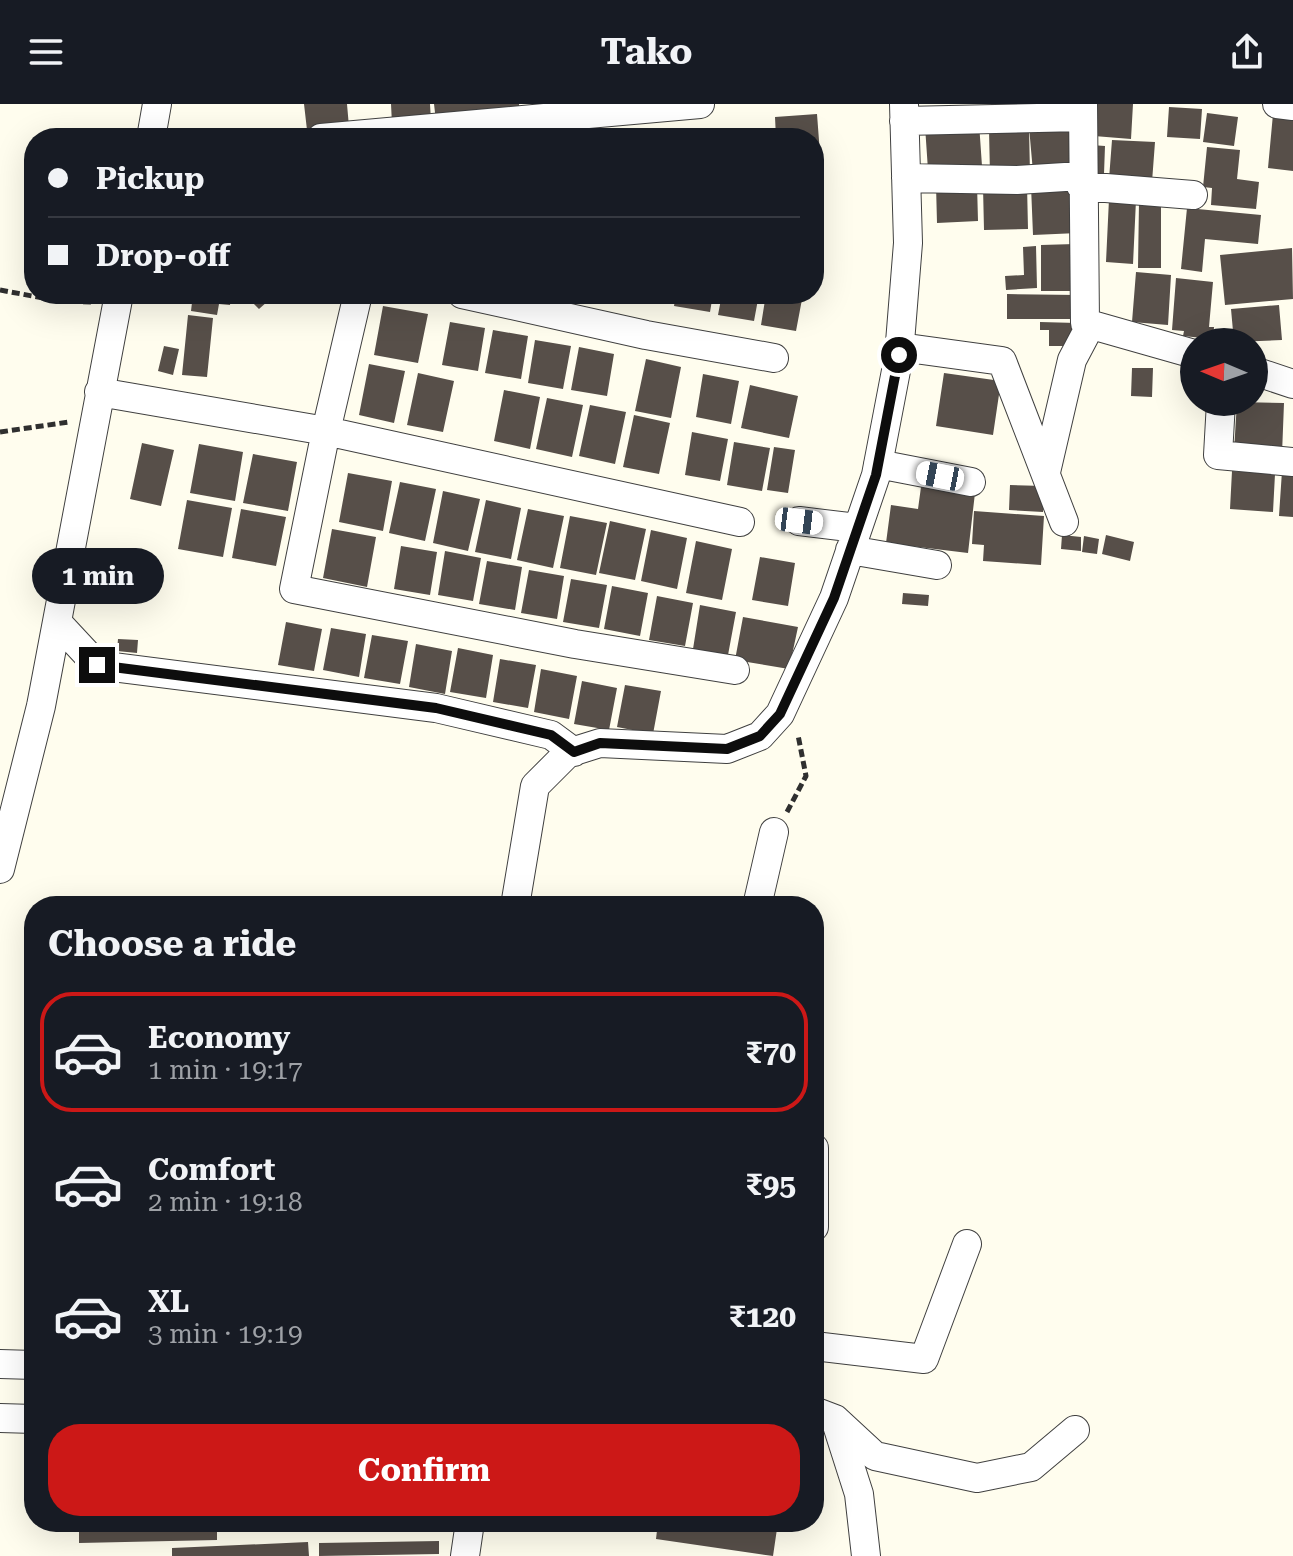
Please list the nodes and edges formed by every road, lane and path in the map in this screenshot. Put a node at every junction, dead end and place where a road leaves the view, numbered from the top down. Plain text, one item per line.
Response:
1 (157, 104) edge
2 (700, 104) edge
3 (1277, 104) edge
4 (1293, 106) edge
5 (582, 110) edge
6 (1082, 111) edge
7 (904, 112) edge
8 (153, 128) edge
9 (414, 128) edge
10 (906, 178) junction
11 (1081, 181) junction
12 (1193, 195) dead end
13 (0, 290) edge
14 (24, 293) edge
15 (117, 304) edge
16 (356, 304) edge
17 (507, 304) edge
18 (1091, 324) junction
19 (900, 347) junction
20 (1180, 350) edge
21 (774, 358) dead end
22 (1268, 376) edge
23 (1293, 384) edge
24 (96, 406) junction
25 (1220, 416) edge
26 (326, 431) junction
27 (0, 432) edge
28 (1293, 462) edge
29 (878, 464) junction
30 (1046, 472) junction
31 (971, 482) dead end
32 (799, 521) dead end
33 (740, 522) dead end
34 (1064, 522) dead end
35 (854, 539) junction
36 (937, 565) dead end
37 (57, 622) junction
38 (735, 670) dead end
39 (782, 709) junction
40 (574, 752) junction
41 (774, 832) joint
42 (0, 869) edge
43 (517, 896) edge
44 (759, 896) edge
45 (967, 1244) dead end
46 (824, 1347) edge
47 (0, 1364) edge
48 (24, 1365) edge
49 (824, 1415) edge
50 (0, 1418) edge
51 (24, 1419) edge
52 (1075, 1430) dead end
53 (469, 1532) edge
54 (465, 1556) edge
55 (866, 1556) edge

1 - 8 street
2 - 5 street
3 - 4 street
5 - 9 street
6 - 7 street
6 - 11 street
7 - 10 street
10 - 11 street
10 - 19 street
11 - 12 street
11 - 18 street
13 - 14 path
15 - 24 street
16 - 26 street
17 - 21 street
18 - 20 street
18 - 30 street
19 - 29 street
19 - 30 street
22 - 23 street
24 - 26 street
24 - 27 path
24 - 37 street
25 - 28 street
26 - 33 street
26 - 38 street
29 - 31 street
29 - 35 street
30 - 34 street
32 - 35 street
35 - 36 street
35 - 39 street
37 - 40 street
37 - 42 street
39 - 40 street
39 - 41 path
40 - 43 street
41 - 44 street
45 - 46 street
47 - 48 street
49 - 52 street
49 - 55 street
50 - 51 street
53 - 54 street

